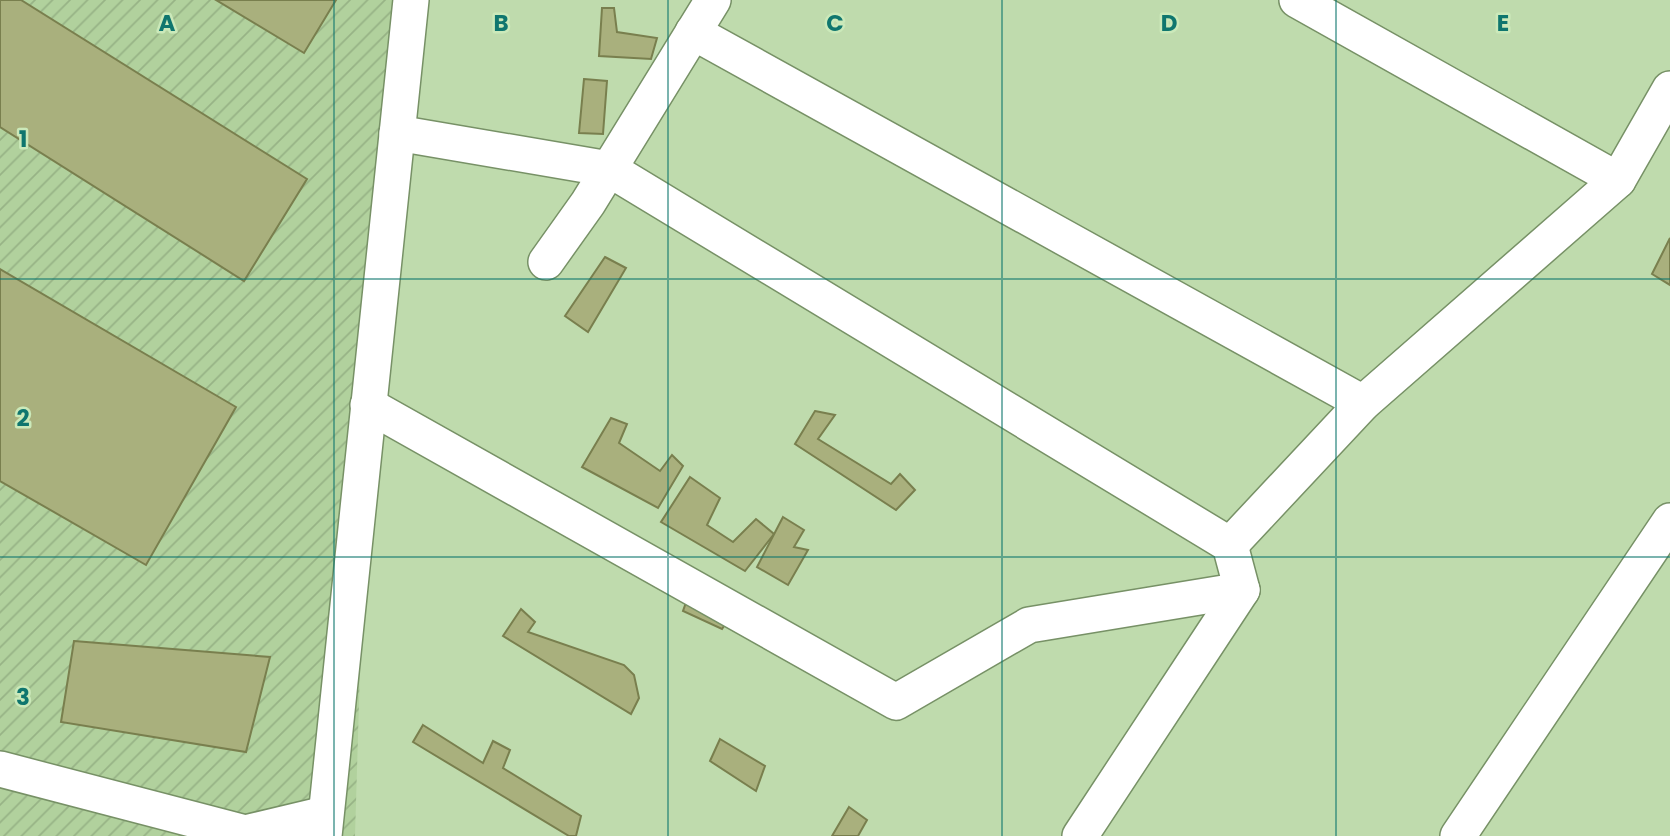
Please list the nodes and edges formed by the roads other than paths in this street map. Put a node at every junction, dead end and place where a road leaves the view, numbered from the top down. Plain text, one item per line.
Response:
1 (411, 0) edge
2 (712, 0) edge
3 (1297, 0) edge
4 (693, 32) junction
5 (1670, 89) edge
6 (397, 132) junction
7 (609, 169) junction
8 (1618, 180) junction
9 (546, 262) dead end
10 (1363, 403) junction
11 (368, 405) junction
12 (1670, 521) edge
13 (1230, 545) junction
14 (1242, 590) junction
15 (0, 769) edge
16 (325, 825) edge
17 (1080, 836) edge
18 (1458, 836) edge

1 - 6 street
2 - 4 street
3 - 8 street
4 - 7 street
4 - 10 street
5 - 8 street
6 - 7 street
6 - 11 street
7 - 9 street
7 - 13 street
8 - 10 street
10 - 13 street
11 - 14 street
11 - 16 street
12 - 18 street
13 - 14 street
14 - 17 street
15 - 16 street

